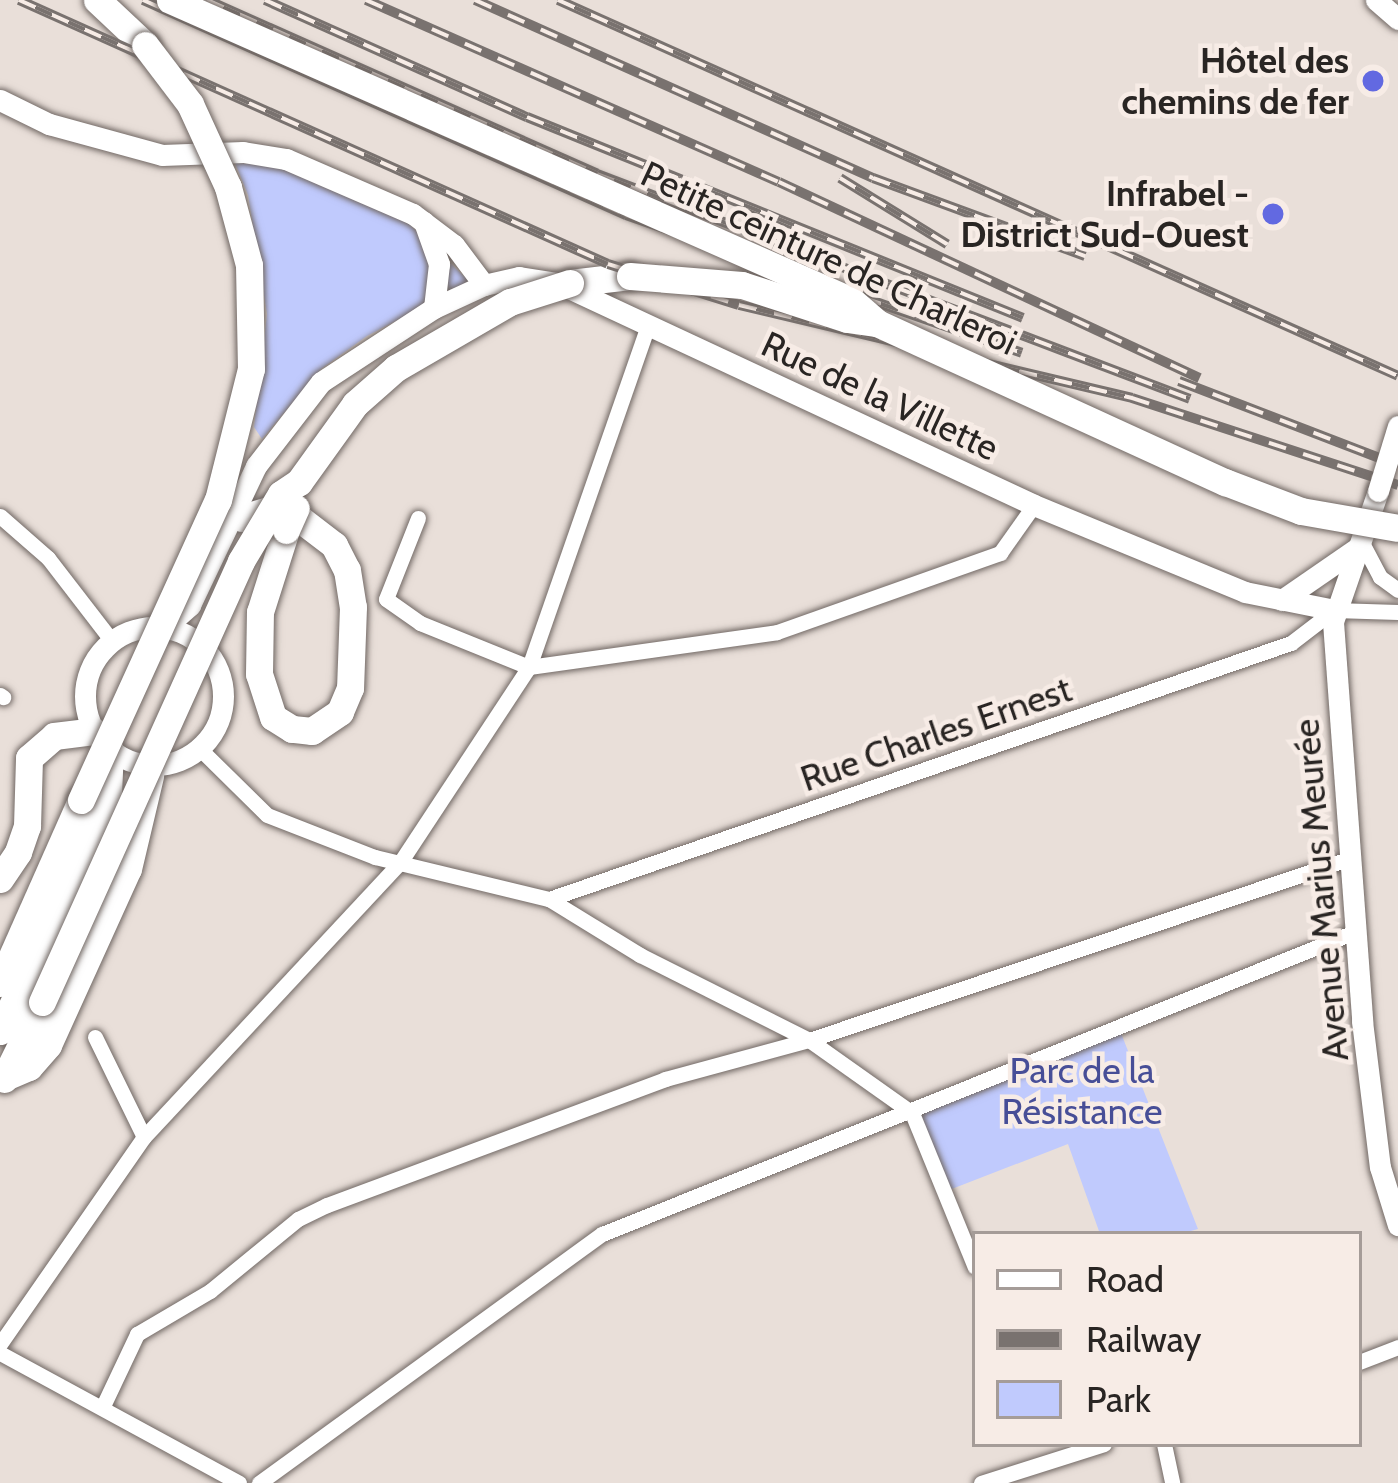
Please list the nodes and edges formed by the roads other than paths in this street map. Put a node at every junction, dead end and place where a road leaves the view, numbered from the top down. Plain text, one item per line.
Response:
1 (97, 0) edge
2 (170, 0) edge
3 (1376, 0) edge
4 (1398, 19) edge
5 (0, 100) edge
6 (424, 222) junction
7 (484, 285) junction
8 (434, 308) junction
9 (650, 323) junction
10 (877, 323) junction
11 (364, 354) junction
12 (1398, 426) edge
13 (299, 482) junction
14 (1034, 505) junction
15 (0, 516) edge
16 (242, 518) junction
17 (418, 518) dead end
18 (1398, 528) edge
19 (1358, 544) junction
20 (1398, 590) edge
21 (1282, 600) junction
22 (1334, 610) junction
23 (1398, 612) edge
24 (164, 628) junction
25 (112, 640) junction
26 (196, 641) junction
27 (529, 667) junction
28 (102, 741) junction
29 (199, 748) junction
30 (152, 765) junction
31 (53, 857) junction
32 (1351, 858) junction
33 (399, 864) junction
34 (0, 879) edge
35 (548, 899) junction
36 (1357, 931) junction
37 (0, 934) edge
38 (0, 983) edge
39 (0, 1031) edge
40 (94, 1037) dead end
41 (809, 1040) junction
42 (3, 1083) edge
43 (912, 1113) junction
44 (144, 1136) junction
45 (1398, 1226) edge
46 (972, 1260) edge
47 (0, 1344) edge
48 (1398, 1347) edge
49 (0, 1353) edge
50 (1362, 1361) edge
51 (103, 1406) junction
52 (1048, 1447) edge
53 (1095, 1447) edge
54 (1165, 1447) edge
55 (1054, 1461) junction
56 (239, 1483) edge
57 (259, 1483) edge
58 (981, 1483) edge
59 (1172, 1483) edge

1 - 31 highway, bridge
2 - 10 highway, Petite ceinture de Charleroi, bridge
3 - 4 main road
5 - 6 main road
6 - 7 main road
6 - 8 main road
7 - 8 main road, Rue de la Villette
7 - 9 main road, Rue de la Villette
8 - 11 main road, Rue de la Villette
9 - 14 main road, Rue de la Villette
9 - 27 street
10 - 13 highway, bridge
10 - 18 highway, Petite ceinture de Charleroi, bridge
11 - 16 main road
11 - 24 main road
12 - 19 main road, Avenue Marius Meurée, bridge
13 - 16 highway, bridge
13 - 42 highway, bridge
14 - 21 main road, Rue de la Villette
14 - 27 street
15 - 25 street
16 - 26 main road
17 - 27 street
19 - 20 street
19 - 21 main road
19 - 22 main road, Avenue Marius Meurée
21 - 22 main road, Rue de la Villette
22 - 23 street
22 - 32 main road, Avenue Marius Meurée
22 - 35 street, Rue Charles Ernest
24 - 25 main road
24 - 26 main road
25 - 28 main road
26 - 29 main road
27 - 33 street
28 - 30 main road
28 - 34 highway
28 - 39 highway
29 - 30 main road
29 - 33 street
30 - 42 highway
31 - 37 highway
31 - 38 highway
32 - 36 main road, Avenue Marius Meurée
32 - 41 street
33 - 35 street
33 - 44 street
35 - 41 street
36 - 43 street
36 - 45 main road, Avenue Marius Meurée
40 - 44 street
41 - 43 street
41 - 51 street
43 - 46 street
43 - 57 street
44 - 47 street
48 - 50 street
49 - 51 street
51 - 56 street
52 - 55 street
53 - 55 street
54 - 59 street
55 - 58 street

